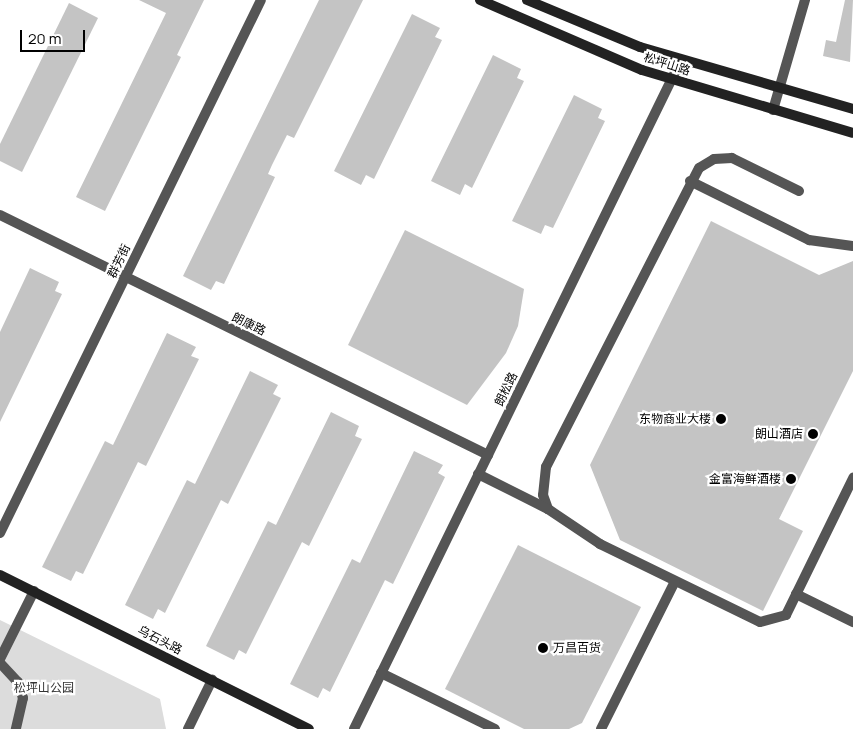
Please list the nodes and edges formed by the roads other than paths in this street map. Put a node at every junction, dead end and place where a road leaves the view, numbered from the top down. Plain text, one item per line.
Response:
1 (261, 0) edge
2 (480, 0) edge
3 (528, 0) edge
4 (805, 0) edge
5 (681, 60) junction
6 (671, 79) junction
7 (779, 88) junction
8 (853, 109) edge
9 (773, 110) junction
10 (853, 133) edge
11 (690, 181) junction
12 (799, 191) dead end
13 (0, 215) edge
14 (853, 246) edge
15 (125, 277) junction
16 (488, 455) junction
17 (478, 474) junction
18 (853, 478) edge
19 (548, 509) junction
20 (0, 533) edge
21 (0, 574) edge
22 (674, 581) junction
23 (34, 592) junction
24 (796, 594) junction
25 (853, 622) edge
26 (0, 659) edge
27 (0, 663) edge
28 (381, 673) junction
29 (212, 680) junction
30 (16, 729) edge
31 (188, 729) edge
32 (309, 729) edge
33 (354, 729) edge
34 (495, 729) edge
35 (601, 729) edge

1 - 15 street, 群芳街
2 - 6 street, 松坪山路
3 - 5 street, 松坪山路
4 - 7 street
5 - 6 street, 朗松路
5 - 7 street, 松坪山路
6 - 9 street, 松坪山路
6 - 16 street, 朗松路
7 - 8 street, 松坪山路
7 - 9 street
9 - 10 street, 松坪山路
11 - 12 street
11 - 14 street
11 - 19 street
13 - 15 street, 朗康路
15 - 16 street, 朗康路
15 - 20 street, 群芳街
16 - 17 street, 朗松路
17 - 19 street
17 - 28 street, 朗松路
18 - 24 street
19 - 22 street
21 - 23 street, 乌石头路
22 - 24 street
22 - 35 street
23 - 26 street
23 - 29 street, 乌石头路
24 - 25 street
27 - 30 street
28 - 33 street, 朗松路
28 - 34 street
29 - 31 street
29 - 32 street, 乌石头路

